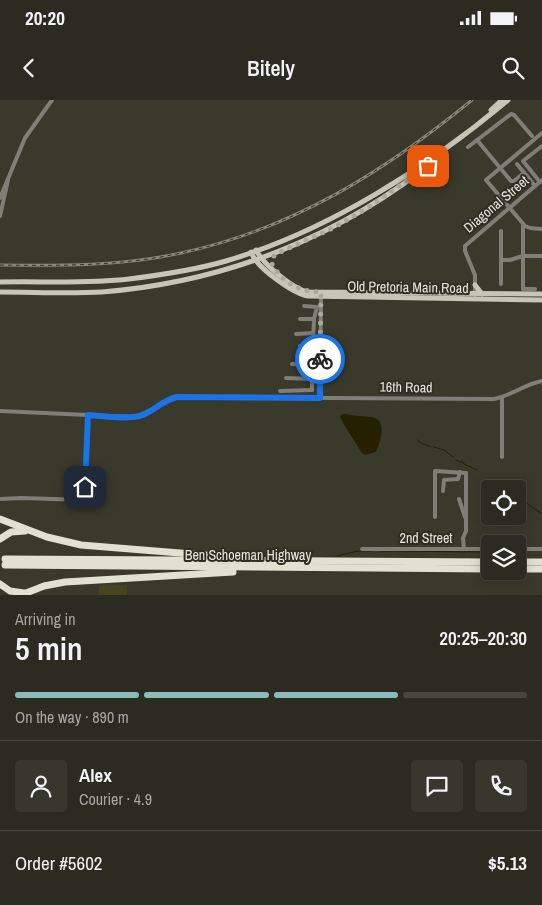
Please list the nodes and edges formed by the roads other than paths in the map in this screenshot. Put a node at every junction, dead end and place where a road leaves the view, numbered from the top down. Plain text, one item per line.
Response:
1 (52, 100) edge
2 (502, 100) edge
3 (508, 100) edge
4 (484, 118) junction
5 (542, 134) edge
6 (532, 136) dead end
7 (477, 140) junction
8 (456, 142) junction
9 (542, 146) edge
10 (468, 147) dead end
11 (517, 153) junction
12 (524, 160) junction
13 (517, 164) dead end
14 (500, 168) junction
15 (526, 174) junction
16 (9, 176) junction
17 (521, 181) dead end
18 (541, 181) edge
19 (535, 186) junction
20 (0, 198) edge
21 (509, 208) junction
22 (0, 216) edge
23 (523, 224) junction
24 (542, 229) edge
25 (501, 231) dead end
26 (285, 250) junction
27 (254, 251) junction
28 (522, 256) junction
29 (542, 256) edge
30 (262, 258) junction
31 (256, 260) junction
32 (501, 260) junction
33 (277, 272) junction
34 (2, 282) edge
35 (501, 284) dead end
36 (474, 285) junction
37 (535, 289) dead end
38 (0, 293) edge
39 (466, 294) junction
40 (482, 294) junction
41 (542, 294) edge
42 (321, 295) junction
43 (475, 297) junction
44 (542, 300) edge
45 (304, 306) dead end
46 (300, 319) dead end
47 (314, 319) junction
48 (313, 333) junction
49 (296, 334) dead end
50 (300, 346) dead end
51 (311, 346) junction
52 (311, 355) junction
53 (320, 355) junction
54 (292, 364) dead end
55 (311, 364) junction
56 (286, 378) dead end
57 (312, 379) junction
58 (542, 381) edge
59 (280, 391) dead end
60 (320, 398) junction
61 (502, 398) junction
62 (0, 411) edge
63 (88, 415) junction
64 (502, 457) dead end
65 (460, 472) junction
66 (443, 492) dead end
67 (1, 499) edge
68 (459, 499) dead end
69 (434, 517) dead end
70 (466, 519) junction
71 (0, 520) edge
72 (39, 534) junction
73 (0, 539) edge
74 (362, 549) dead end
75 (464, 549) junction
76 (481, 549) edge
77 (526, 549) edge
78 (542, 550) edge
79 (292, 560) junction
80 (481, 562) edge
81 (526, 562) edge
82 (542, 562) edge
83 (296, 568) junction
84 (481, 569) edge
85 (526, 569) edge
86 (542, 569) edge
87 (0, 584) edge
88 (18, 594) edge

1 - 16 street
2 - 4 main road
3 - 4 main road
4 - 8 main road
5 - 11 street
6 - 7 street
7 - 10 street
7 - 14 street
8 - 26 main road
8 - 27 main road
9 - 12 street
11 - 12 street
11 - 14 street
12 - 18 street
13 - 15 street
14 - 15 street
14 - 21 street
15 - 17 street
15 - 19 street
16 - 20 street
16 - 22 street
18 - 19 street, Diagonal Street
19 - 21 street, Diagonal Street
21 - 23 street
21 - 36 street, Diagonal Street
23 - 24 street
23 - 28 street
25 - 32 street
26 - 30 main road
26 - 33 main road
27 - 30 main road, Old Pretoria Main Road
27 - 31 main road, Old Pretoria Main Road
27 - 34 main road
28 - 29 street
28 - 32 street
28 - 37 street
30 - 31 main road
30 - 33 main road, Old Pretoria Main Road
31 - 38 main road
31 - 42 main road, Old Pretoria Main Road
32 - 35 street
33 - 42 main road, Old Pretoria Main Road
36 - 39 main road
36 - 40 main road
36 - 43 street
39 - 42 main road, Old Pretoria Main Road
39 - 43 main road, Old Pretoria Main Road
40 - 41 main road, Old Pretoria Main Road
40 - 43 main road, Old Pretoria Main Road
42 - 43 main road, Old Pretoria Main Road
42 - 53 street
43 - 44 main road, Old Pretoria Main Road
45 - 47 street
46 - 47 street
47 - 48 street
48 - 49 street
48 - 51 street
50 - 51 street
51 - 52 street
52 - 53 street
52 - 55 street
53 - 60 street
54 - 55 street
55 - 57 street
56 - 57 street
57 - 59 street
58 - 61 street, 16th Road
60 - 61 street, 16th Road
60 - 63 street, 16th Road
61 - 64 street
62 - 63 street, 16th Road
63 - 67 street
65 - 66 street
65 - 69 street
65 - 70 street
68 - 70 street
70 - 75 street
71 - 72 highway
72 - 73 highway
72 - 79 highway
74 - 75 street, 2nd Street
75 - 76 street, 2nd Street
77 - 78 street
79 - 80 highway, Ben Schoeman Highway
79 - 83 highway, Ben Schoeman Highway
81 - 82 highway
83 - 84 highway, Ben Schoeman Highway
83 - 88 highway
85 - 86 highway
87 - 88 highway

